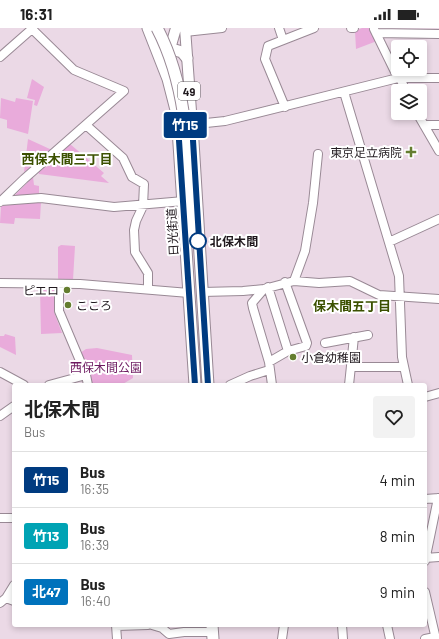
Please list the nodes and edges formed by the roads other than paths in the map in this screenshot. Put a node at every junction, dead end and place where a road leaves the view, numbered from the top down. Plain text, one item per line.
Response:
1 (148, 28) edge
2 (158, 28) edge
3 (176, 28) edge
4 (222, 28) edge
5 (279, 28) edge
6 (314, 28) edge
7 (351, 28) edge
8 (354, 28) edge
9 (32, 29) edge
10 (185, 30) edge
11 (375, 30) edge
12 (438, 32) edge
13 (283, 40) junction
14 (169, 52) junction
15 (0, 57) edge
16 (187, 58) junction
17 (168, 78) junction
18 (399, 78) junction
19 (439, 78) edge
20 (402, 84) edge
21 (344, 92) junction
22 (285, 106) junction
23 (421, 120) edge
24 (192, 124) junction
25 (86, 125) junction
26 (178, 125) junction
27 (424, 125) junction
28 (439, 125) edge
29 (439, 151) edge
30 (318, 154) dead end
31 (184, 201) junction
32 (0, 202) edge
33 (143, 204) junction
34 (439, 219) edge
35 (389, 242) junction
36 (294, 280) junction
37 (285, 282) junction
38 (0, 283) edge
39 (59, 284) junction
40 (266, 288) junction
41 (148, 289) junction
42 (202, 292) junction
43 (189, 293) junction
44 (400, 297) junction
45 (439, 299) edge
46 (368, 335) dead end
47 (354, 337) junction
48 (325, 344) dead end
49 (288, 351) junction
50 (269, 366) junction
51 (351, 367) junction
52 (404, 367) junction
53 (0, 372) edge
54 (86, 375) junction
55 (20, 383) edge
56 (56, 383) edge
57 (88, 383) edge
58 (195, 383) edge
59 (201, 383) edge
60 (208, 383) edge
61 (234, 383) edge
62 (272, 383) edge
63 (349, 383) edge
64 (408, 383) edge
65 (439, 393) edge
66 (427, 397) edge
67 (12, 407) edge
68 (0, 416) edge
69 (438, 498) edge
70 (427, 499) edge
71 (0, 518) edge
72 (12, 518) edge
73 (427, 549) edge
74 (439, 557) edge
75 (427, 558) edge
76 (12, 588) edge
77 (427, 600) edge
78 (3, 601) edge
79 (116, 627) edge
80 (159, 627) edge
81 (284, 627) edge
82 (342, 627) edge
83 (387, 627) edge
84 (215, 632) edge
85 (436, 634) edge
86 (117, 639) edge
87 (282, 639) edge
88 (343, 639) edge
89 (390, 639) edge
90 (425, 639) edge

1 - 17 highway
2 - 59 highway, 日光街道, bridge
3 - 14 main road
4 - 10 street
5 - 13 street
6 - 13 street
7 - 8 street
9 - 15 street
9 - 25 street
10 - 16 main road, 49
11 - 12 street
11 - 18 street
13 - 22 street
14 - 16 highway
14 - 17 highway
16 - 24 main road, 49
17 - 26 highway, 日光街道
18 - 19 street
18 - 20 street
18 - 21 street
21 - 22 street
21 - 35 street
22 - 24 street
23 - 27 street
24 - 26 street
24 - 42 highway
25 - 32 street
25 - 33 street
26 - 31 highway, 日光街道
27 - 28 street
27 - 29 street
30 - 36 street
31 - 33 street
31 - 43 highway, 日光街道
32 - 33 street
33 - 41 street
34 - 35 street
35 - 44 street
36 - 37 street
36 - 44 street
37 - 40 street
37 - 49 street
38 - 39 street
39 - 41 street
39 - 54 street
40 - 42 street
40 - 49 street
40 - 50 street
41 - 43 street
42 - 60 highway
43 - 58 highway, 日光街道
44 - 45 street
44 - 52 street
46 - 47 street
47 - 48 street
47 - 51 street
49 - 50 street
50 - 61 street
50 - 62 street
51 - 52 street
51 - 63 street
52 - 64 street
53 - 55 street
54 - 56 street
54 - 57 street
65 - 66 street
67 - 68 street
69 - 70 street
69 - 73 street
71 - 72 street
74 - 75 street
76 - 78 street
77 - 85 street
79 - 86 street
80 - 84 street
81 - 87 street
82 - 88 street
83 - 89 street
85 - 90 street

